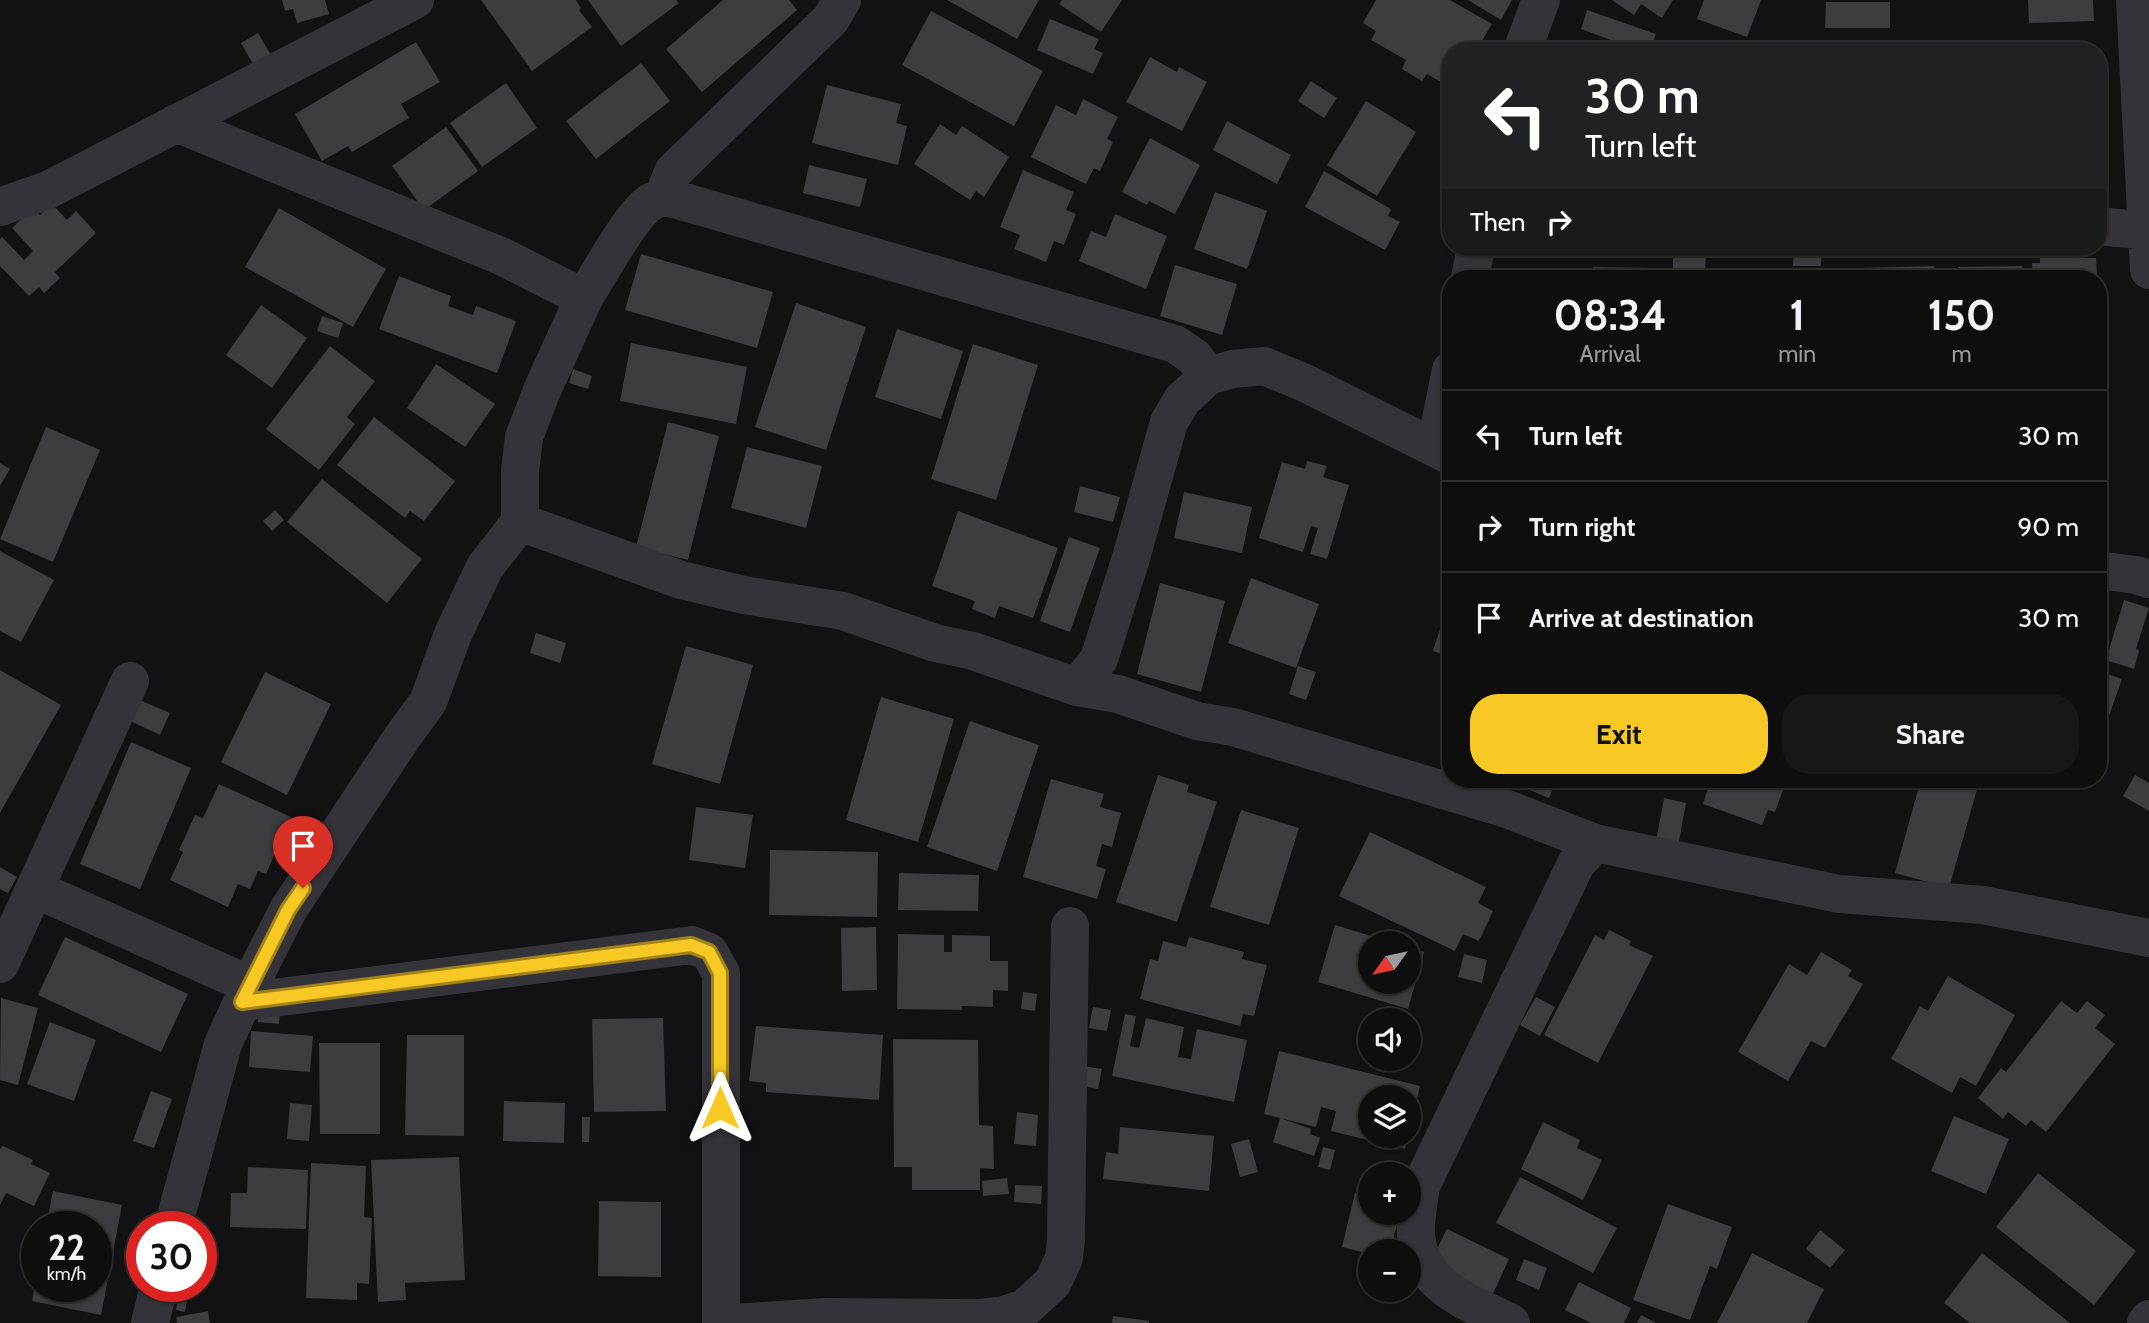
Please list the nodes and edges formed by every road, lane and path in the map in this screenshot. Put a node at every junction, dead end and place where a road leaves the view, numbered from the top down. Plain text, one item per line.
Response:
1 (415, 0) edge
2 (842, 0) edge
3 (1541, 0) edge
4 (2135, 0) edge
5 (1525, 42) edge
6 (176, 123) junction
7 (663, 197) junction
8 (0, 207) edge
9 (2107, 227) edge
10 (2148, 231) edge
11 (2149, 270) edge
12 (584, 298) junction
13 (1208, 376) junction
14 (1442, 452) edge
15 (520, 522) junction
16 (2107, 570) edge
17 (2149, 579) edge
18 (130, 681) dead end
19 (1077, 687) junction
20 (1595, 843) junction
21 (35, 888) junction
22 (1070, 926) dead end
23 (2149, 938) edge
24 (0, 964) edge
25 (246, 994) junction
26 (177, 1211) edge
27 (155, 1302) edge
28 (150, 1323) edge
29 (721, 1323) edge
30 (733, 1323) edge
31 (1511, 1323) edge

1 - 6 street
2 - 7 street
3 - 5 street
4 - 10 street
6 - 8 street
6 - 12 street
7 - 12 street
7 - 13 street
9 - 10 street
10 - 11 street
12 - 15 street
13 - 14 street
13 - 19 street
15 - 19 street
15 - 25 street
16 - 17 street
18 - 21 street
19 - 20 street
20 - 23 street
20 - 31 street
21 - 24 street
21 - 25 street
22 - 30 street
25 - 26 street
25 - 29 street
27 - 28 street

